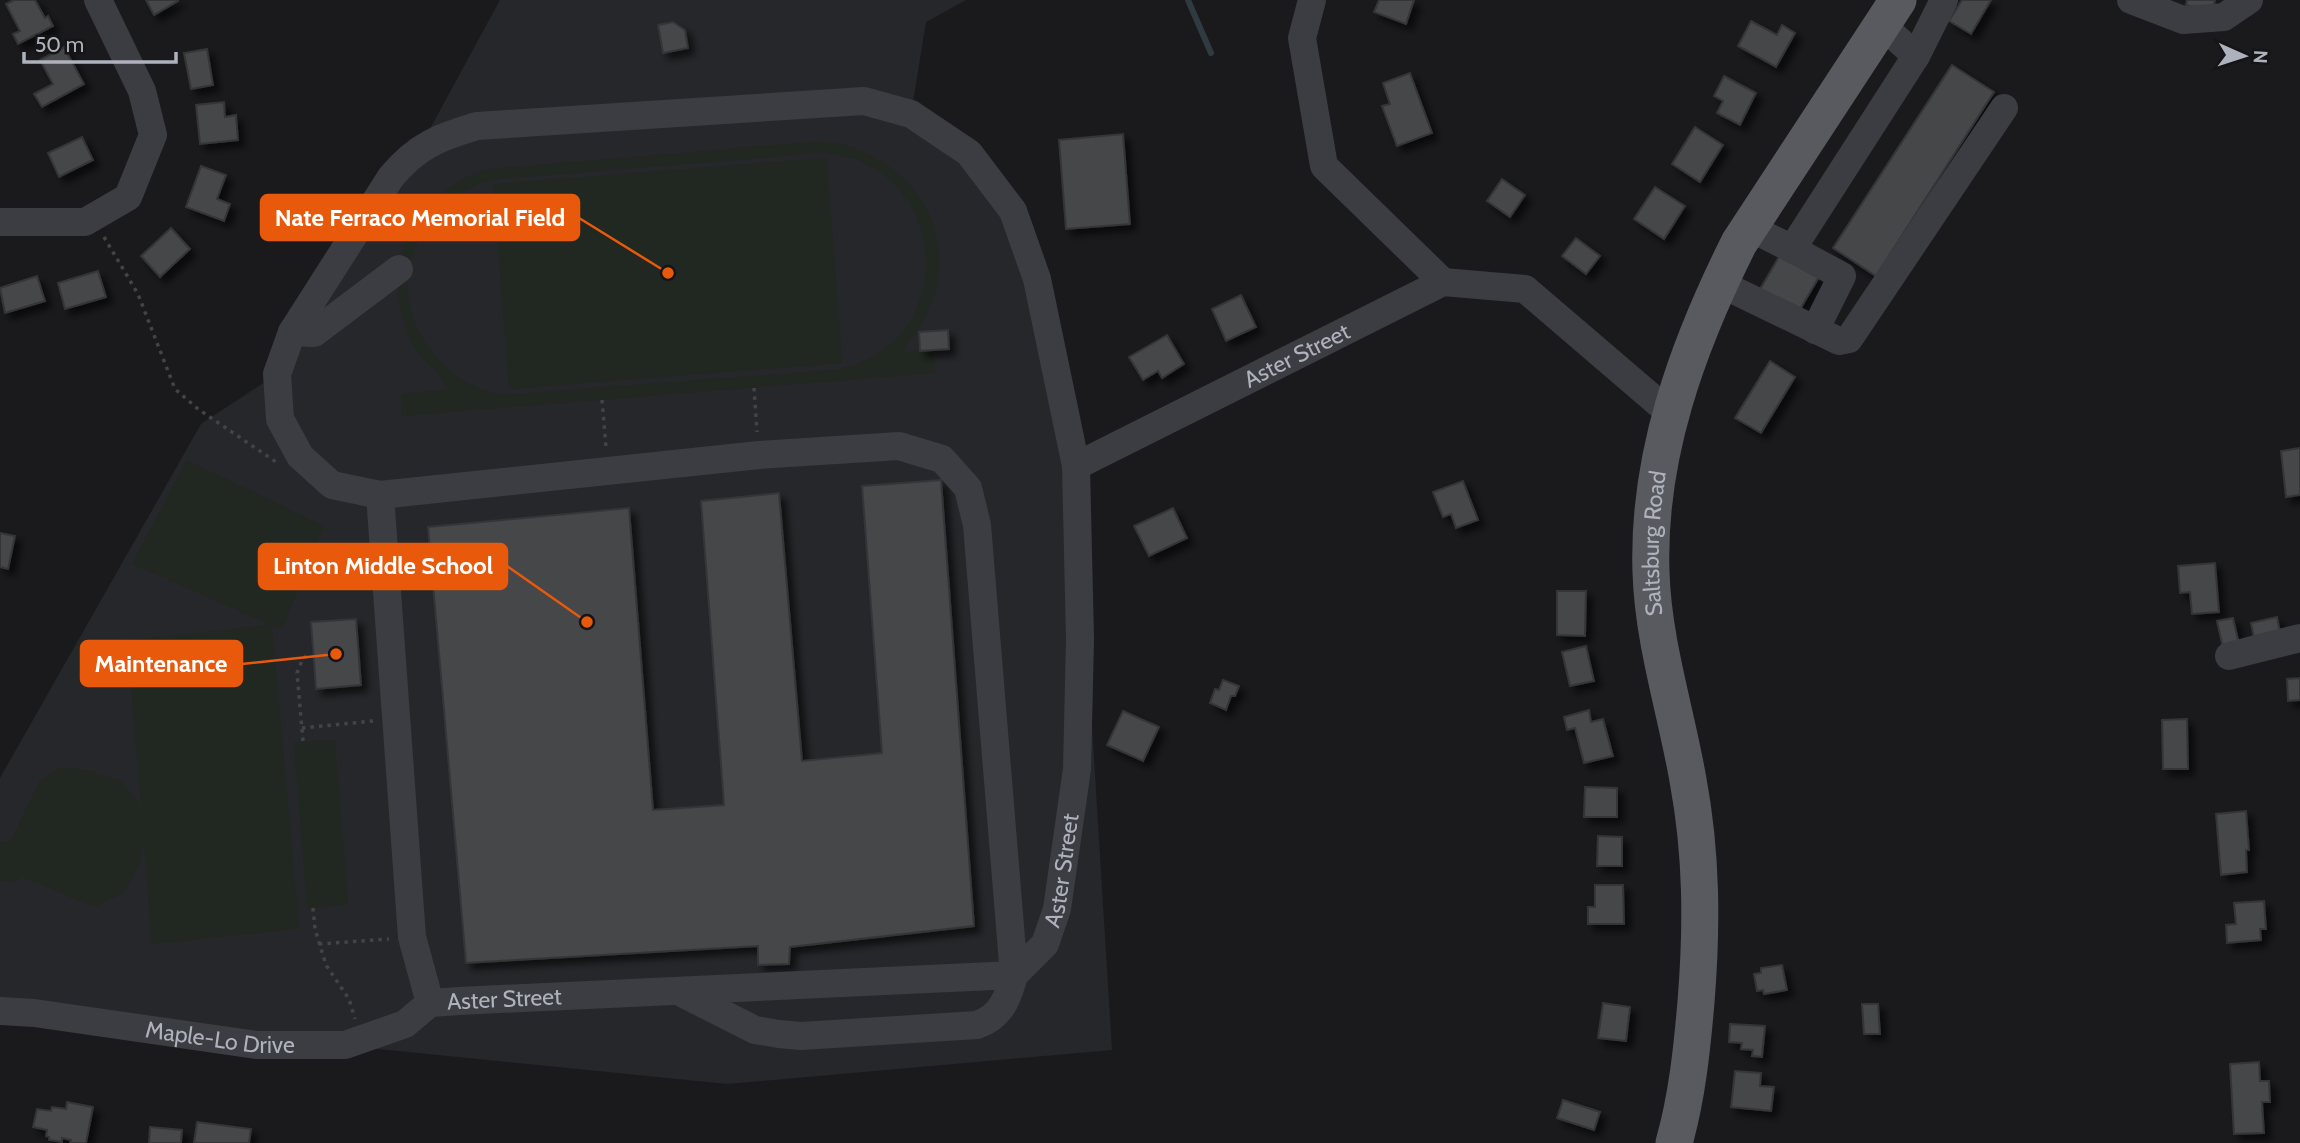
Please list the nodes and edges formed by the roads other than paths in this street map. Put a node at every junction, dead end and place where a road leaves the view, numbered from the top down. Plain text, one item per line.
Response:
1 (97, 0) edge
2 (1312, 0) edge
3 (1944, 0) edge
4 (2131, 0) edge
5 (2249, 0) edge
6 (1890, 12) edge
7 (1916, 56) junction
8 (2004, 108) dead end
9 (0, 222) edge
10 (1749, 227) junction
11 (1792, 249) junction
12 (399, 269) dead end
13 (1443, 282) junction
14 (1719, 283) junction
15 (1815, 330) junction
16 (292, 332) junction
17 (1671, 414) junction
18 (1076, 466) junction
19 (380, 495) junction
20 (2300, 638) edge
21 (2229, 656) dead end
22 (1014, 975) junction
23 (678, 991) junction
24 (430, 1003) junction
25 (0, 1011) edge
26 (1674, 1143) edge

1 - 9 street
2 - 13 street
3 - 7 street
4 - 5 street
6 - 7 street
6 - 10 main road, Saltsburg Road
7 - 11 street
8 - 15 street
10 - 11 street
10 - 14 main road, Saltsburg Road
11 - 15 street
12 - 16 street
13 - 17 street
13 - 18 street, Aster Street
14 - 15 street
14 - 17 main road, Saltsburg Road
16 - 18 street
16 - 19 street
17 - 26 main road, Saltsburg Road
18 - 22 street, Aster Street
19 - 22 street
19 - 24 street, Aster Street
20 - 21 street
22 - 23 street, Aster Street
22 - 23 street
23 - 24 street, Aster Street
24 - 25 street, Maple-Lo Drive

